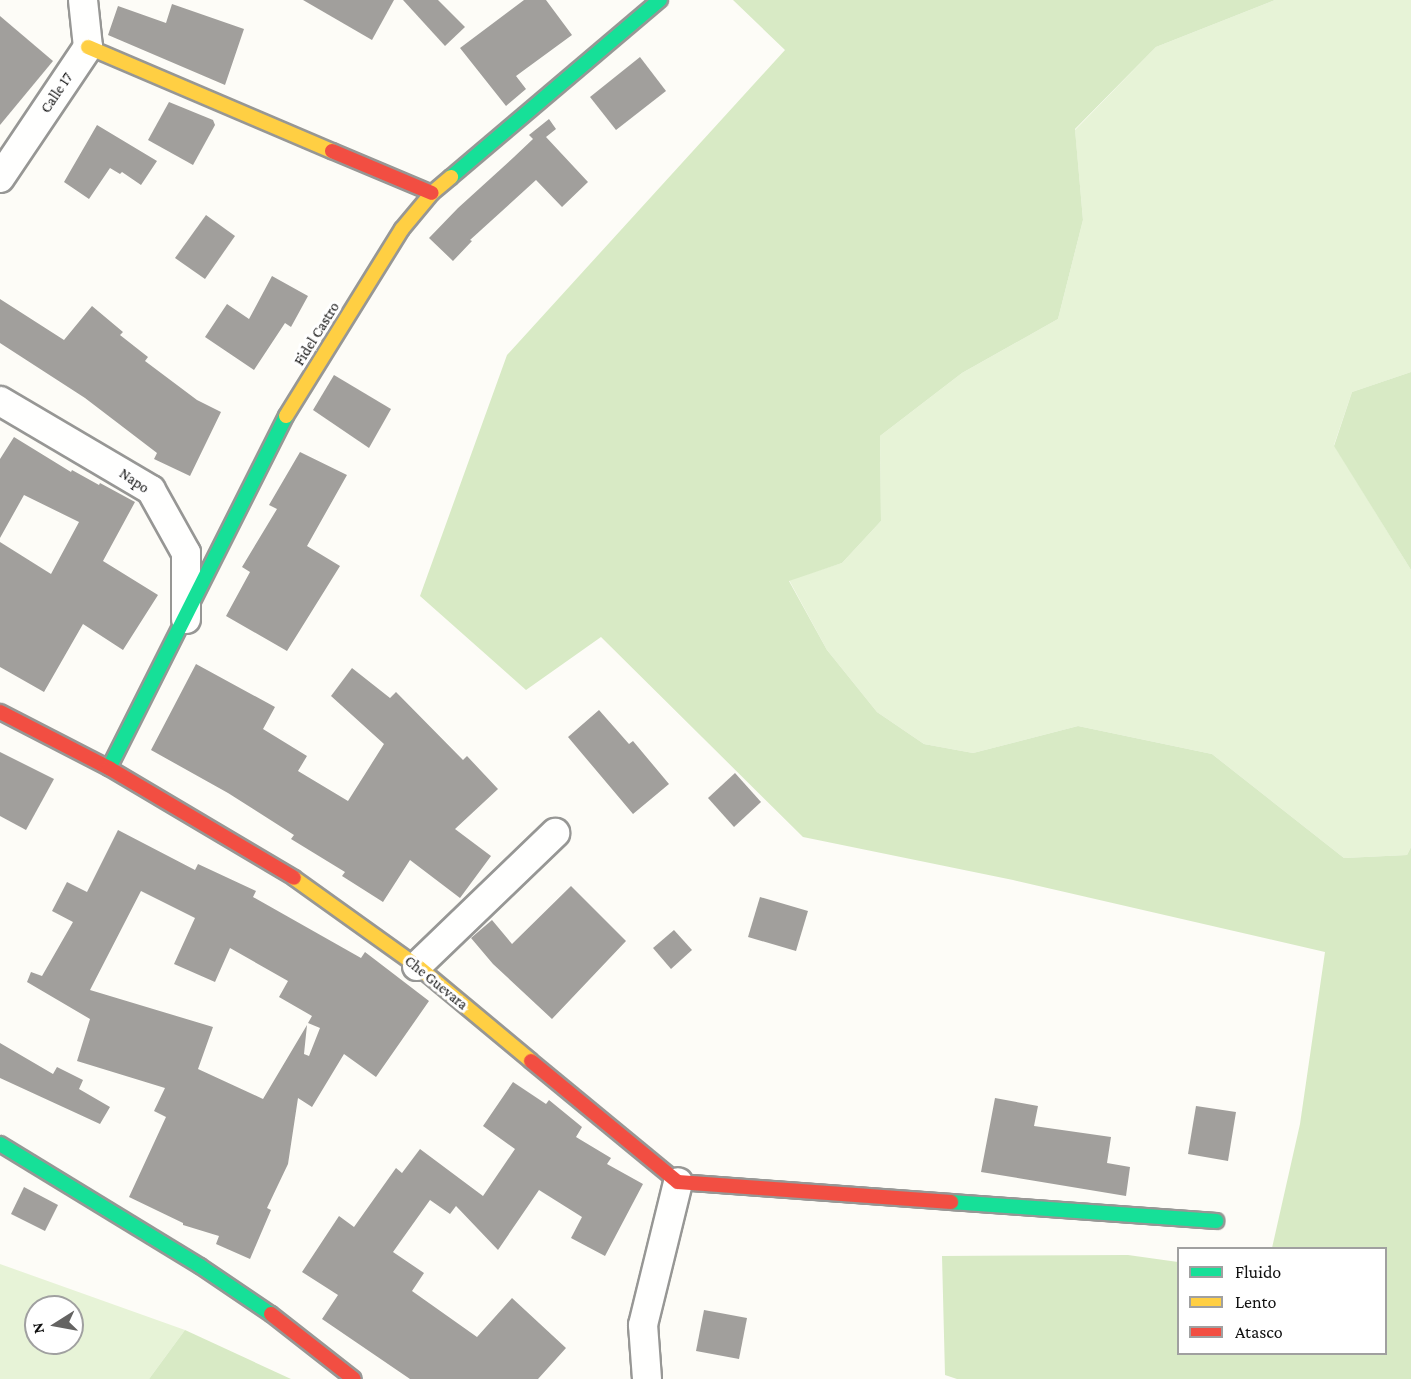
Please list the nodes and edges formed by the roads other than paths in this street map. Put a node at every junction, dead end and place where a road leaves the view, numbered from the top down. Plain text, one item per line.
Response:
1 (83, 0) edge
2 (660, 0) edge
3 (88, 47) junction
4 (0, 178) edge
5 (432, 193) junction
6 (0, 401) edge
7 (186, 619) junction
8 (0, 712) edge
9 (109, 768) junction
10 (555, 832) dead end
11 (417, 966) junction
12 (0, 1144) edge
13 (678, 1182) junction
14 (1216, 1221) dead end
15 (354, 1379) edge
16 (646, 1379) edge

1 - 3 street
2 - 5 street, Fidel Castro
3 - 4 street, Calle 17
3 - 5 street
5 - 7 street, Fidel Castro
6 - 7 street, Napo
7 - 9 street, Fidel Castro
8 - 9 street, Che Guevara
9 - 11 street, Che Guevara
10 - 11 street
11 - 13 street, Che Guevara
12 - 15 street
13 - 14 street
13 - 16 street

